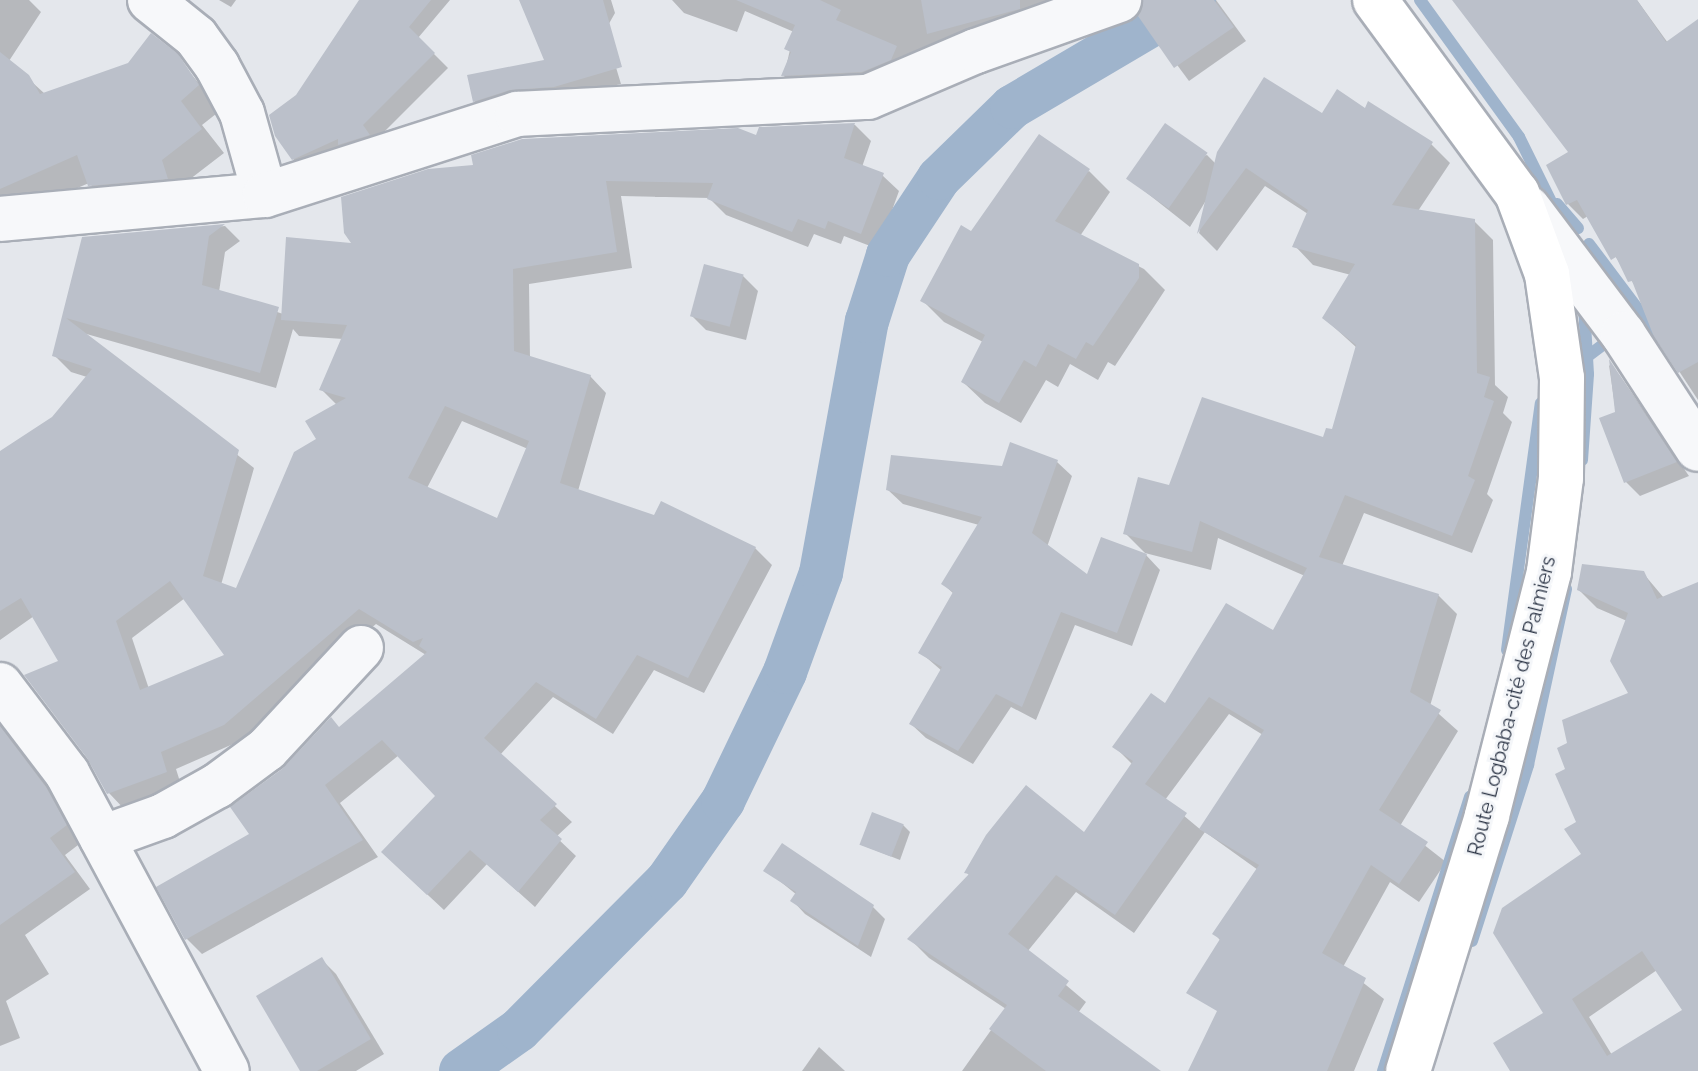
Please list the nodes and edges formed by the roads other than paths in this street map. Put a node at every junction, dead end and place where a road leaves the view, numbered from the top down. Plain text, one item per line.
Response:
1 (150, 0) edge
2 (1119, 0) edge
3 (1375, 0) edge
4 (1517, 193) junction
5 (265, 195) junction
6 (0, 219) edge
7 (1698, 449) edge
8 (361, 648) dead end
9 (0, 685) edge
10 (102, 838) junction
11 (227, 1071) edge
12 (1408, 1071) edge

1 - 5 street
2 - 5 street
3 - 4 main road, Route Logbaba-cité des Palmiers
4 - 7 street
4 - 12 main road, Route Logbaba-cité des Palmiers
5 - 6 street
8 - 10 street
9 - 10 street
10 - 11 street

